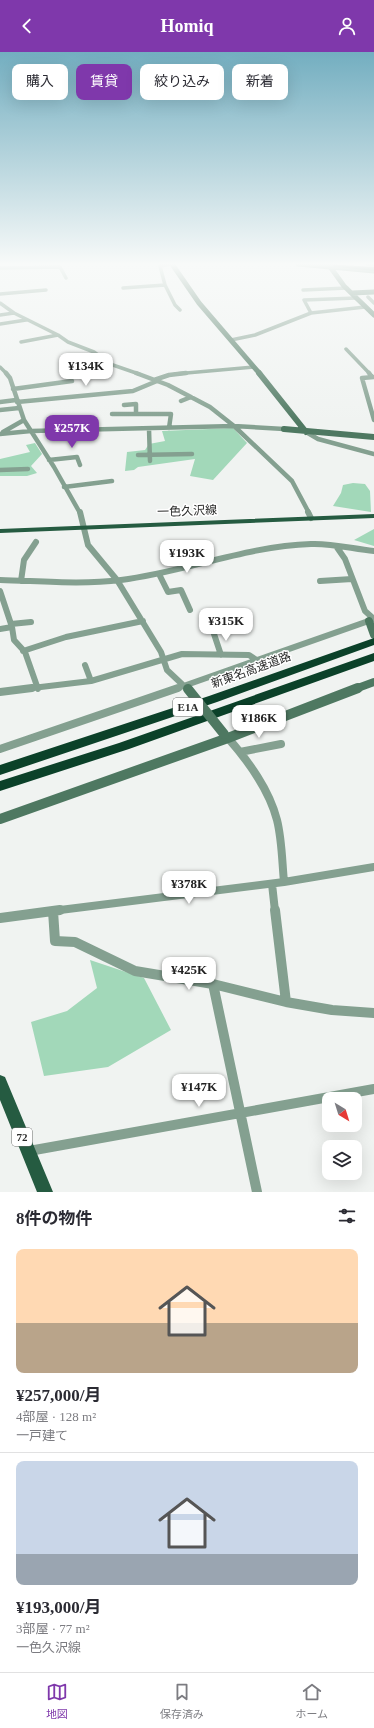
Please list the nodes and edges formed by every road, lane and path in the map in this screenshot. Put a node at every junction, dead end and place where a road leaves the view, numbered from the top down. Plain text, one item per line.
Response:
1 (21, 317) edge
2 (211, 317) edge
3 (302, 317) edge
4 (26, 320) junction
5 (0, 324) edge
6 (58, 336) junction
7 (231, 340) junction
8 (21, 342) dead end
9 (346, 350) dead end
10 (0, 366) edge
11 (254, 367) junction
12 (373, 377) edge
13 (156, 380) junction
14 (72, 381) dead end
15 (13, 389) junction
16 (191, 397) junction
17 (16, 401) junction
18 (181, 401) dead end
19 (0, 402) edge
20 (124, 405) dead end
21 (170, 407) dead end
22 (19, 408) junction
23 (0, 410) edge
24 (136, 413) junction
25 (112, 414) dead end
26 (171, 414) junction
27 (24, 420) junction
28 (374, 420) edge
29 (234, 426) junction
30 (169, 428) junction
31 (149, 429) junction
32 (284, 429) joint
33 (31, 431) junction
34 (306, 432) junction
35 (0, 434) edge
36 (374, 437) edge
37 (182, 447) dead end
38 (192, 454) dead end
39 (374, 454) edge
40 (138, 455) dead end
41 (150, 455) junction
42 (182, 455) junction
43 (49, 460) junction
44 (150, 461) dead end
45 (80, 465) dead end
46 (28, 469) dead end
47 (0, 470) edge
48 (112, 481) dead end
49 (64, 487) junction
50 (374, 516) edge
51 (311, 518) junction
52 (374, 521) edge
53 (84, 529) junction
54 (0, 530) edge
55 (0, 535) edge
56 (36, 542) dead end
57 (336, 546) junction
58 (374, 551) edge
59 (158, 574) junction
60 (352, 579) junction
61 (0, 580) edge
62 (117, 580) junction
63 (21, 581) junction
64 (320, 581) dead end
65 (0, 591) edge
66 (190, 610) dead end
67 (372, 620) edge
68 (143, 621) junction
69 (31, 622) dead end
70 (11, 626) junction
71 (0, 629) edge
72 (214, 634) dead end
73 (373, 635) edge
74 (24, 651) junction
75 (221, 655) junction
76 (374, 657) edge
77 (163, 659) junction
78 (258, 661) junction
79 (85, 665) dead end
80 (91, 681) junction
81 (374, 682) edge
82 (38, 688) junction
83 (186, 688) junction
84 (0, 692) edge
85 (226, 736) junction
86 (281, 744) dead end
87 (0, 749) edge
88 (240, 752) junction
89 (0, 770) edge
90 (0, 786) edge
91 (0, 819) edge
92 (374, 867) edge
93 (284, 882) junction
94 (272, 884) junction
95 (53, 911) junction
96 (0, 918) edge
97 (213, 984) junction
98 (286, 1002) junction
99 (374, 1013) edge
100 (0, 1082) edge
101 (374, 1089) edge
102 (240, 1112) junction
103 (28, 1151) junction
104 (45, 1192) edge
105 (257, 1192) edge

1 - 4 street
2 - 7 street
3 - 7 street
4 - 5 street
4 - 6 street
6 - 8 street
6 - 13 street
7 - 11 street
9 - 12 street
10 - 15 street
11 - 13 street
11 - 34 street
12 - 28 street
13 - 16 street
13 - 17 street
14 - 15 street
15 - 17 street
16 - 18 street
16 - 29 street
17 - 19 street
17 - 22 street
20 - 24 street
21 - 26 street
22 - 23 street
22 - 27 street
24 - 25 street
24 - 26 street
26 - 30 street
27 - 33 street
27 - 35 street
29 - 30 street
29 - 32 street
29 - 51 street
30 - 31 street
31 - 33 street
31 - 41 street
32 - 34 street
33 - 35 street
33 - 43 street
34 - 36 street
34 - 39 street
37 - 42 street
38 - 42 street
40 - 41 street
41 - 42 street
41 - 44 street
43 - 45 street
43 - 49 street
46 - 47 street
48 - 49 street
49 - 53 street
50 - 51 main road, 一色久沢線
51 - 53 main road, 一色久沢線
52 - 53 main road, 一色久沢線
53 - 54 main road, 一色久沢線
53 - 55 main road, 一色久沢線
53 - 62 street
56 - 63 street
57 - 58 street
57 - 59 street
57 - 60 street
59 - 62 street
59 - 66 street
60 - 64 street
60 - 67 street
61 - 63 street
62 - 63 street
62 - 68 street
65 - 70 street
67 - 73 street
67 - 78 street
68 - 74 street
68 - 77 street
69 - 70 street
70 - 71 street
70 - 74 street
72 - 75 street
73 - 89 highway, 新東名高速道路 / E1A
74 - 82 street
75 - 77 street
75 - 78 street
76 - 90 highway, E1A
77 - 80 street
77 - 83 street
78 - 83 street
79 - 80 street
80 - 82 street
81 - 85 street
82 - 84 street
83 - 85 street, bridge
83 - 87 street
85 - 88 street
85 - 91 street
86 - 88 street
88 - 93 street
92 - 93 street
93 - 94 street
94 - 95 street
94 - 98 street
95 - 96 street
95 - 97 street
97 - 98 street
97 - 102 street
98 - 99 street
100 - 103 main road, 72
101 - 102 street
102 - 103 street
102 - 105 street
103 - 104 main road, 72

